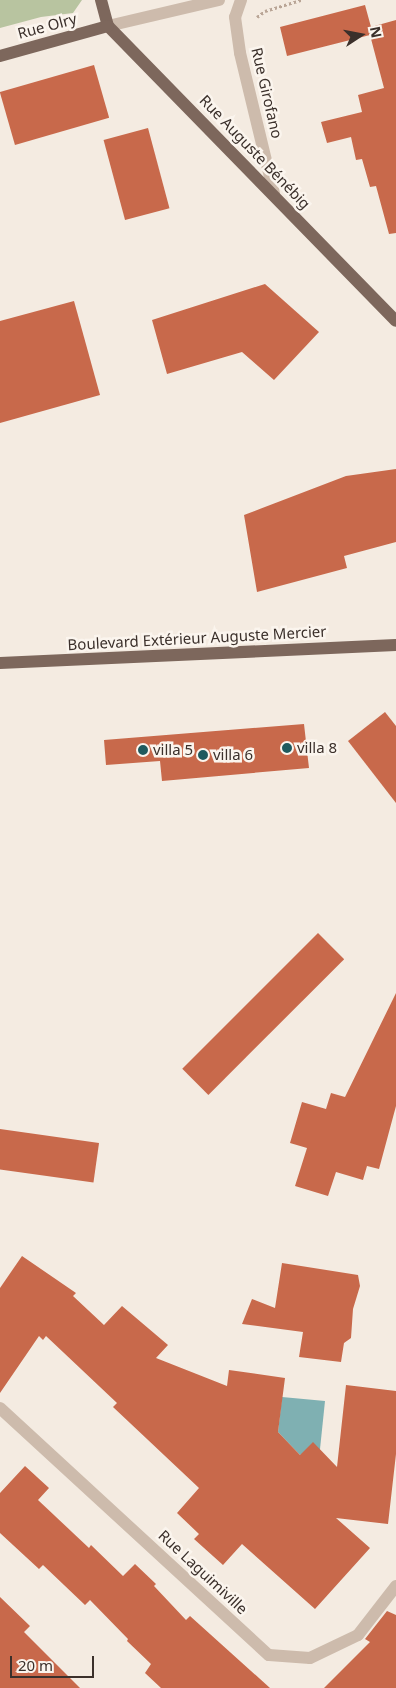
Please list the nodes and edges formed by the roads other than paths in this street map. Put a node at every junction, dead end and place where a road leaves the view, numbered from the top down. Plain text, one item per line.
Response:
1 (101, 0) edge
2 (219, 0) edge
3 (241, 0) edge
4 (108, 26) junction
5 (0, 56) edge
6 (274, 194) junction
7 (396, 321) edge
8 (396, 645) edge
9 (0, 663) edge
10 (0, 1408) edge
11 (396, 1586) edge

1 - 4 main road, Rue Auguste Bénébig
2 - 4 street, Rue Olry
3 - 6 street, Rue Girofano
4 - 5 main road, Rue Olry
4 - 6 main road, Rue Auguste Bénébig
6 - 7 main road, Rue Auguste Bénébig
8 - 9 main road, Boulevard Extérieur Auguste Mercier
10 - 11 street, Rue Laguimiville

